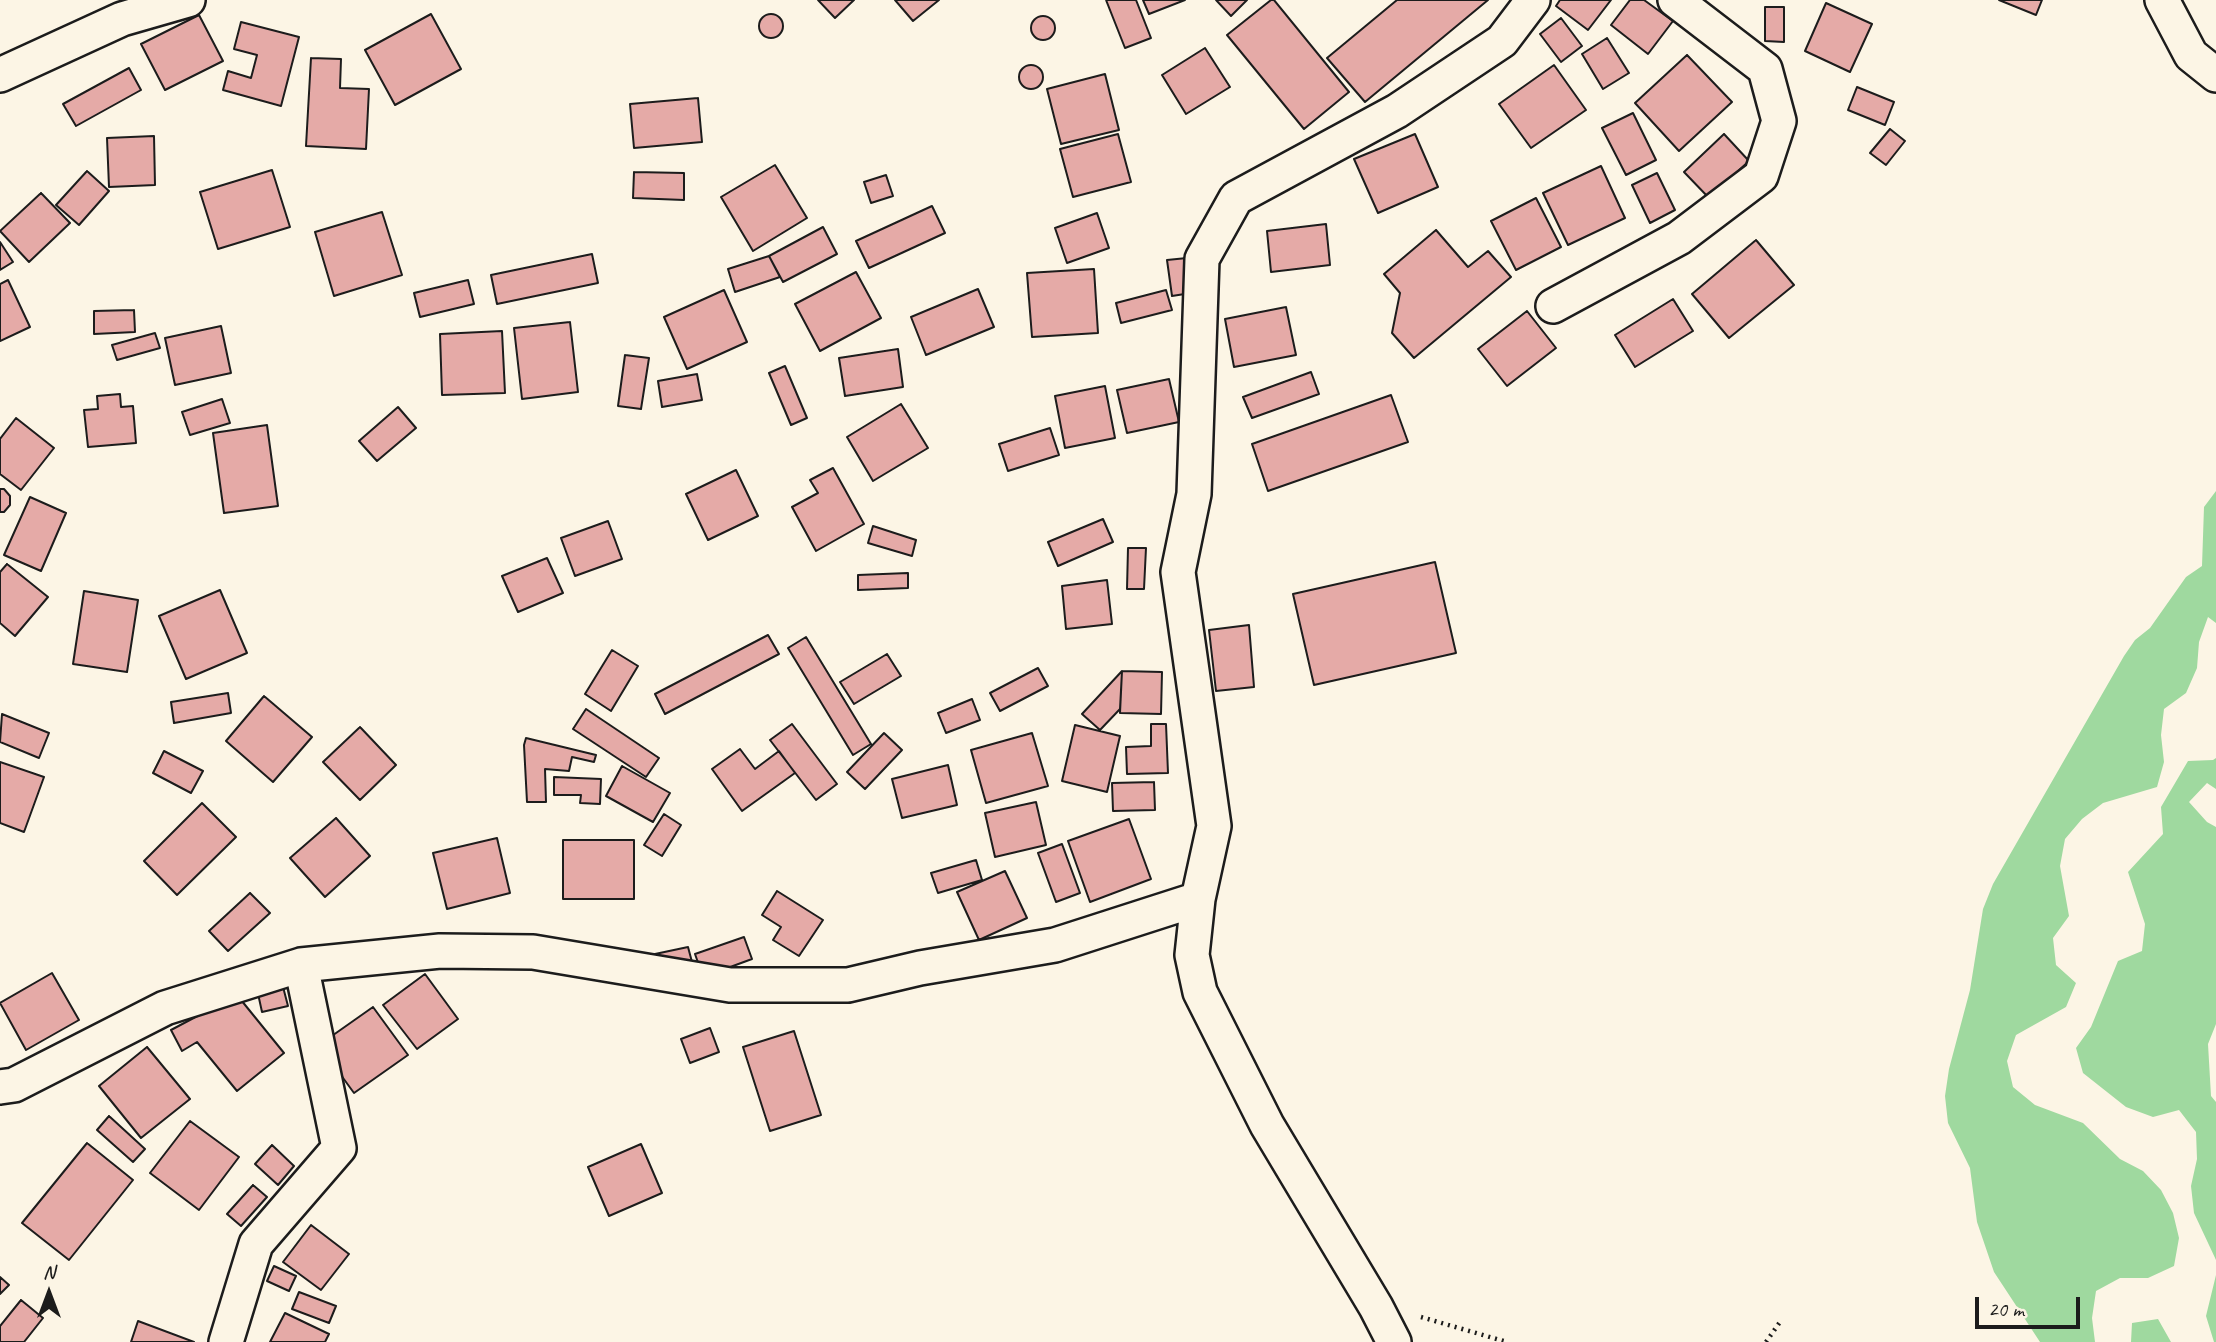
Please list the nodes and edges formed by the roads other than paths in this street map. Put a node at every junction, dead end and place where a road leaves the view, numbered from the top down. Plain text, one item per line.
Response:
1 (188, 0) edge
2 (1533, 0) edge
3 (1675, 0) edge
4 (2162, 0) edge
5 (116, 10) edge
6 (0, 75) edge
7 (2216, 75) edge
8 (1553, 306) dead end
9 (1198, 899) junction
10 (301, 965) junction
11 (0, 1087) edge
12 (226, 1342) edge
13 (1394, 1342) edge

1 - 5 street
2 - 9 street
3 - 8 street
4 - 7 street
5 - 6 street
9 - 10 street
9 - 13 street
10 - 11 street
10 - 12 street

